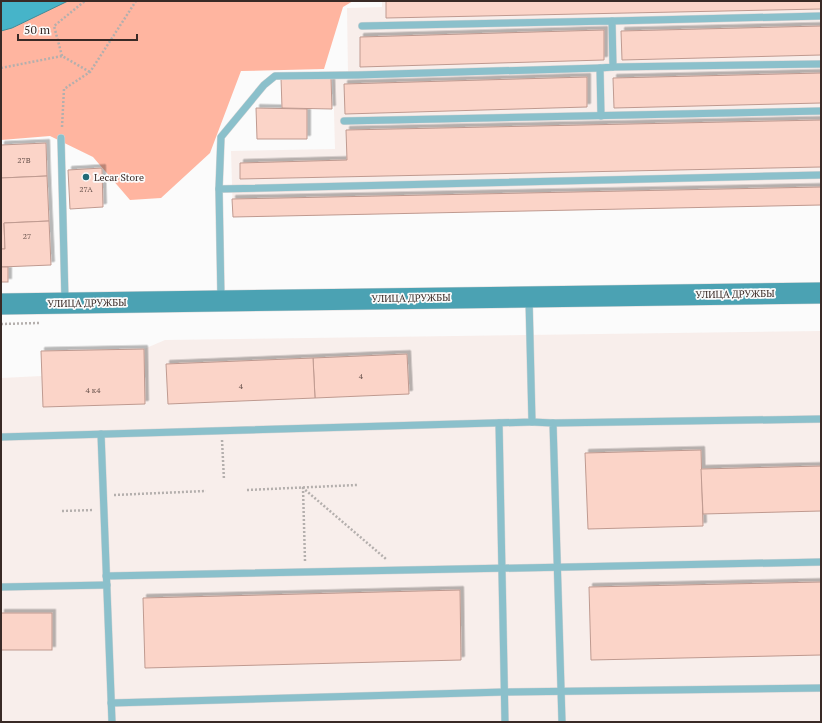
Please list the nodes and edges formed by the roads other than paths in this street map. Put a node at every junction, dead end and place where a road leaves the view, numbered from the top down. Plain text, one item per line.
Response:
1 (821, 16) edge
2 (612, 21) junction
3 (362, 26) dead end
4 (821, 64) edge
5 (613, 67) junction
6 (600, 68) junction
7 (821, 111) edge
8 (601, 116) junction
9 (344, 121) dead end
10 (62, 138) road end
11 (821, 175) edge
12 (219, 190) junction
13 (821, 292) edge
14 (529, 296) junction
15 (222, 301) junction
16 (65, 303) junction
17 (1, 304) edge
18 (821, 419) edge
19 (532, 422) junction
20 (499, 423) junction
21 (553, 423) junction
22 (100, 434) junction
23 (1, 437) edge
24 (821, 562) edge
25 (558, 568) junction
26 (501, 569) junction
27 (106, 576) junction
28 (107, 585) junction
29 (1, 587) edge
30 (821, 688) edge
31 (562, 691) junction
32 (504, 692) junction
33 (111, 703) junction
34 (112, 722) edge
35 (505, 722) edge
36 (562, 722) edge

1 - 2 lane
2 - 3 lane
2 - 5 lane
4 - 5 lane
5 - 6 lane
6 - 8 lane
6 - 12 lane
7 - 8 lane
8 - 9 lane
10 - 16 lane
11 - 12 lane
12 - 15 lane
13 - 14 street, УЛИЦА ДРУЖБЫ
14 - 15 street, УЛИЦА ДРУЖБЫ
14 - 19 lane
15 - 16 street, УЛИЦА ДРУЖБЫ
16 - 17 street, УЛИЦА ДРУЖБЫ
18 - 21 lane
19 - 20 lane
19 - 21 lane
20 - 22 lane
20 - 26 lane
21 - 25 lane
22 - 23 lane
22 - 27 lane
24 - 25 lane
25 - 26 lane
25 - 31 lane
26 - 27 lane
26 - 32 lane
27 - 28 lane
28 - 29 lane
28 - 33 lane
30 - 31 lane
31 - 32 lane
31 - 36 lane
32 - 33 lane
32 - 35 lane
33 - 34 lane

